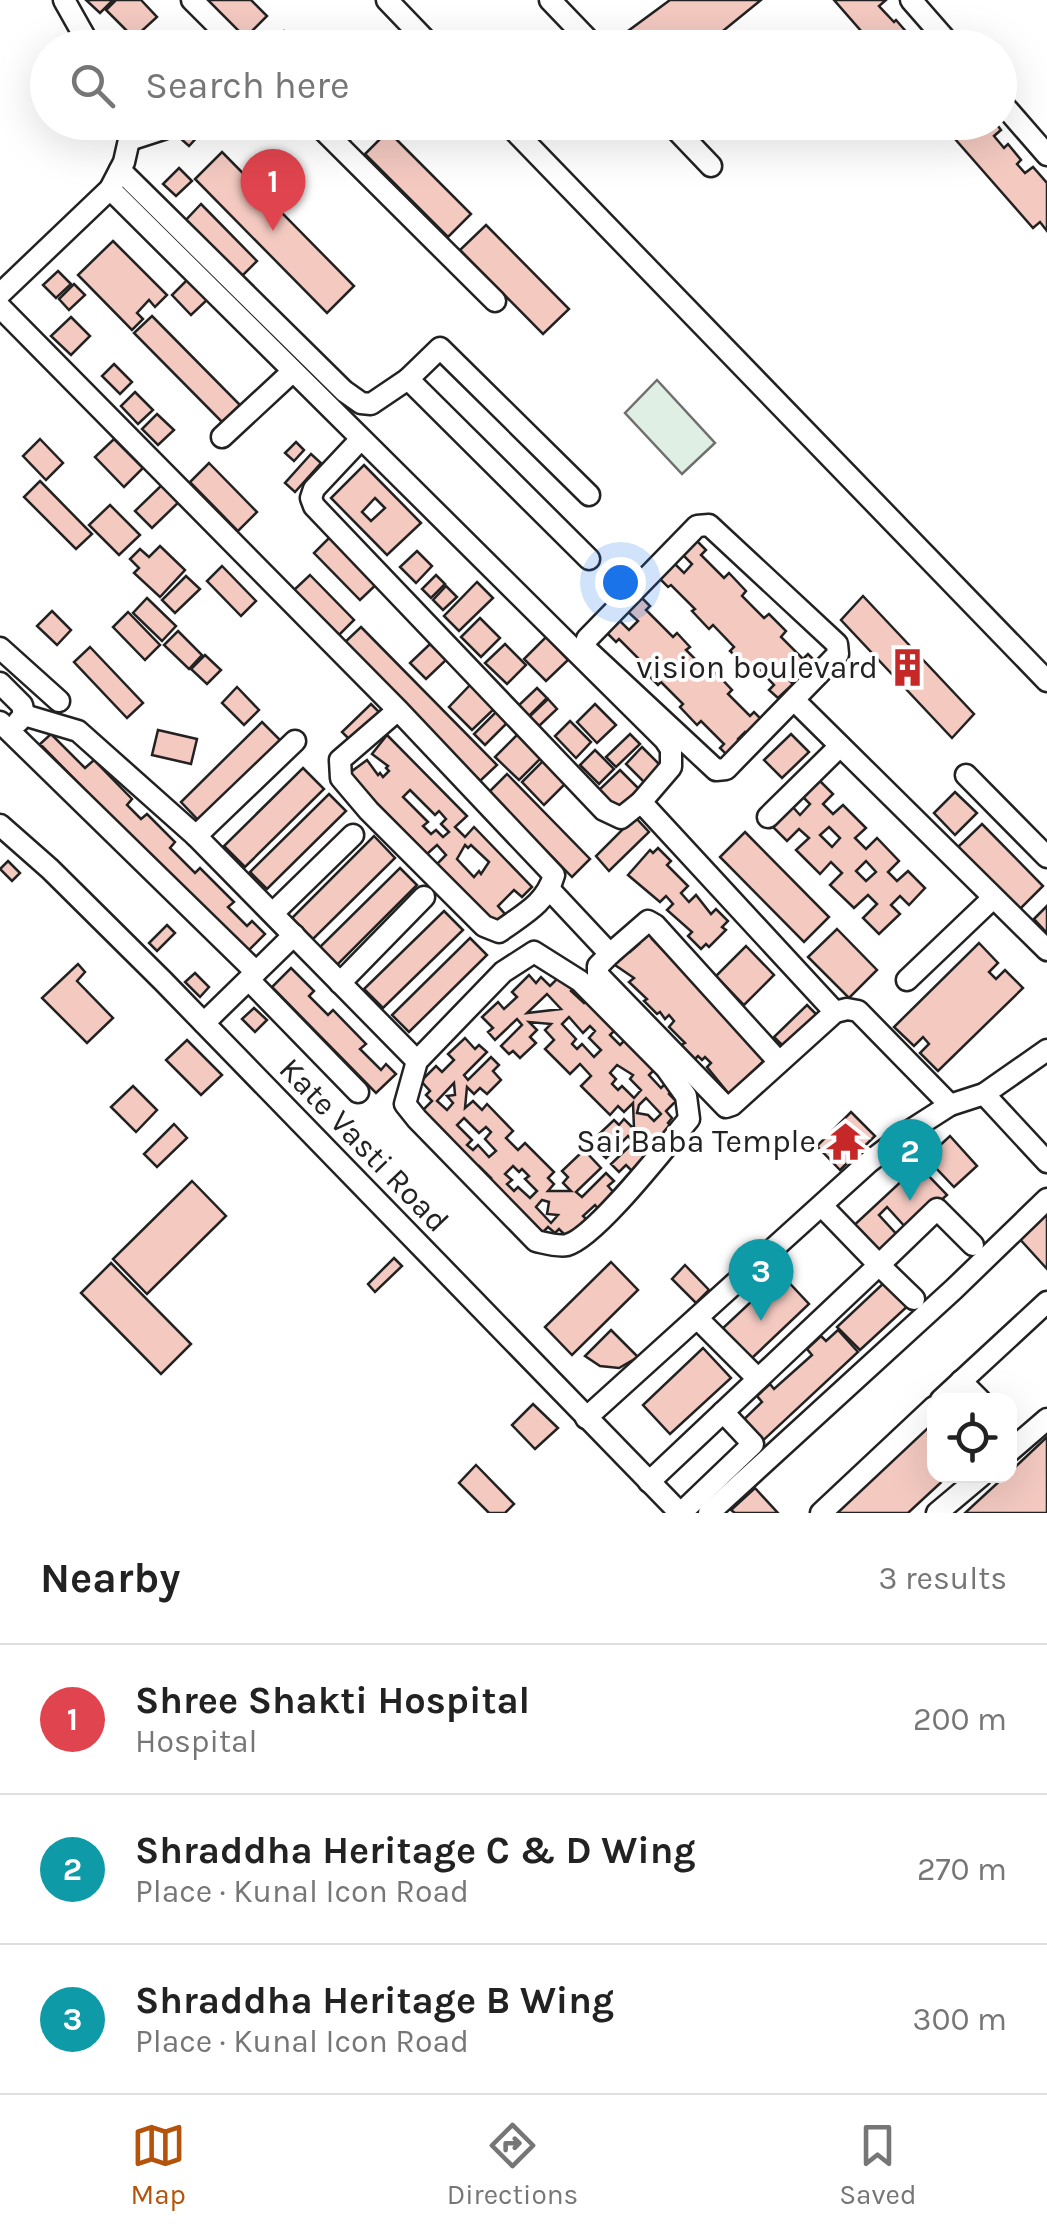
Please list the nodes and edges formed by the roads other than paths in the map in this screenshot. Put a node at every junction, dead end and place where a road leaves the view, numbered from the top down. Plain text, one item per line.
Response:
1 (64, 0) edge
2 (192, 0) edge
3 (388, 0) edge
4 (550, 0) edge
5 (911, 0) edge
6 (81, 30) edge
7 (222, 30) edge
8 (417, 30) edge
9 (579, 30) edge
10 (937, 30) edge
11 (1017, 121) edge
12 (126, 140) edge
13 (333, 140) edge
14 (523, 140) edge
15 (686, 140) edge
16 (1047, 155) edge
17 (711, 166) dead end
18 (115, 180) junction
19 (0, 294) edge
20 (495, 301) dead end
21 (0, 306) edge
22 (292, 372) junction
23 (408, 379) junction
24 (222, 437) dead end
25 (360, 440) junction
26 (589, 495) dead end
27 (589, 559) dead end
28 (0, 648) edge
29 (1047, 681) edge
30 (0, 683) edge
31 (794, 700) junction
32 (59, 701) dead end
33 (398, 710) junction
34 (11, 722) edge
35 (295, 741) dead end
36 (840, 746) junction
37 (966, 775) dead end
38 (641, 802) junction
39 (768, 817) dead end
40 (0, 826) edge
41 (352, 834) dead end
42 (196, 836) junction
43 (1047, 856) edge
44 (550, 890) junction
45 (424, 897) dead end
46 (993, 898) junction
47 (273, 913) junction
48 (294, 935) junction
49 (1047, 950) edge
50 (610, 954) junction
51 (252, 976) junction
52 (907, 980) dead end
53 (340, 982) junction
54 (835, 1012) junction
55 (204, 1023) junction
56 (1047, 1050) edge
57 (417, 1061) junction
58 (779, 1062) junction
59 (358, 1092) dead end
60 (984, 1094) junction
61 (950, 1105) junction
62 (1047, 1162) edge
63 (1047, 1199) edge
64 (822, 1206) junction
65 (973, 1246) dead end
66 (879, 1265) junction
67 (914, 1299) dead end
68 (1045, 1308) edge
69 (697, 1318) junction
70 (757, 1378) junction
71 (961, 1381) junction
72 (948, 1393) edge
73 (973, 1393) edge
74 (723, 1412) junction
75 (927, 1413) edge
76 (586, 1418) junction
77 (1047, 1419) edge
78 (1017, 1438) edge
79 (649, 1482) junction
80 (973, 1483) edge
81 (680, 1513) edge
82 (709, 1513) edge
83 (821, 1513) edge
84 (937, 1513) edge

1 - 6 street
2 - 7 street
3 - 8 street
4 - 9 street
5 - 10 street
11 - 16 street
12 - 18 street
13 - 20 street
14 - 29 street
15 - 17 street
18 - 19 street
18 - 22 street
18 - 23 street
21 - 33 street
22 - 24 street
22 - 25 street
23 - 26 street
23 - 27 street
25 - 38 street
25 - 38 street
28 - 32 street
30 - 34 street
31 - 31 street
31 - 36 street
33 - 44 street
33 - 44 street
34 - 42 street
34 - 51 street
35 - 42 street
36 - 39 street
36 - 46 street
37 - 43 street
38 - 54 street
40 - 55 street, Kate Vasti Road
41 - 47 street
42 - 47 street
44 - 50 street
45 - 53 street
46 - 49 street
46 - 52 street
47 - 48 street
48 - 51 street
48 - 53 street
50 - 58 street
50 - 58 street
51 - 55 street
51 - 59 street
53 - 57 street
54 - 58 street
54 - 61 street
55 - 76 street, Kate Vasti Road
56 - 60 street
57 - 57 street
60 - 61 street
60 - 62 street
61 - 64 street
63 - 82 street
64 - 66 street
64 - 69 street
65 - 66 street
66 - 67 street
66 - 70 street
68 - 71 street
69 - 70 street
69 - 76 street
70 - 74 street
71 - 72 street
71 - 73 street
74 - 79 street
74 - 81 street
75 - 83 street
76 - 79 street, Kate Vasti Road
77 - 78 street
79 - 81 street, Kate Vasti Road
80 - 84 street

